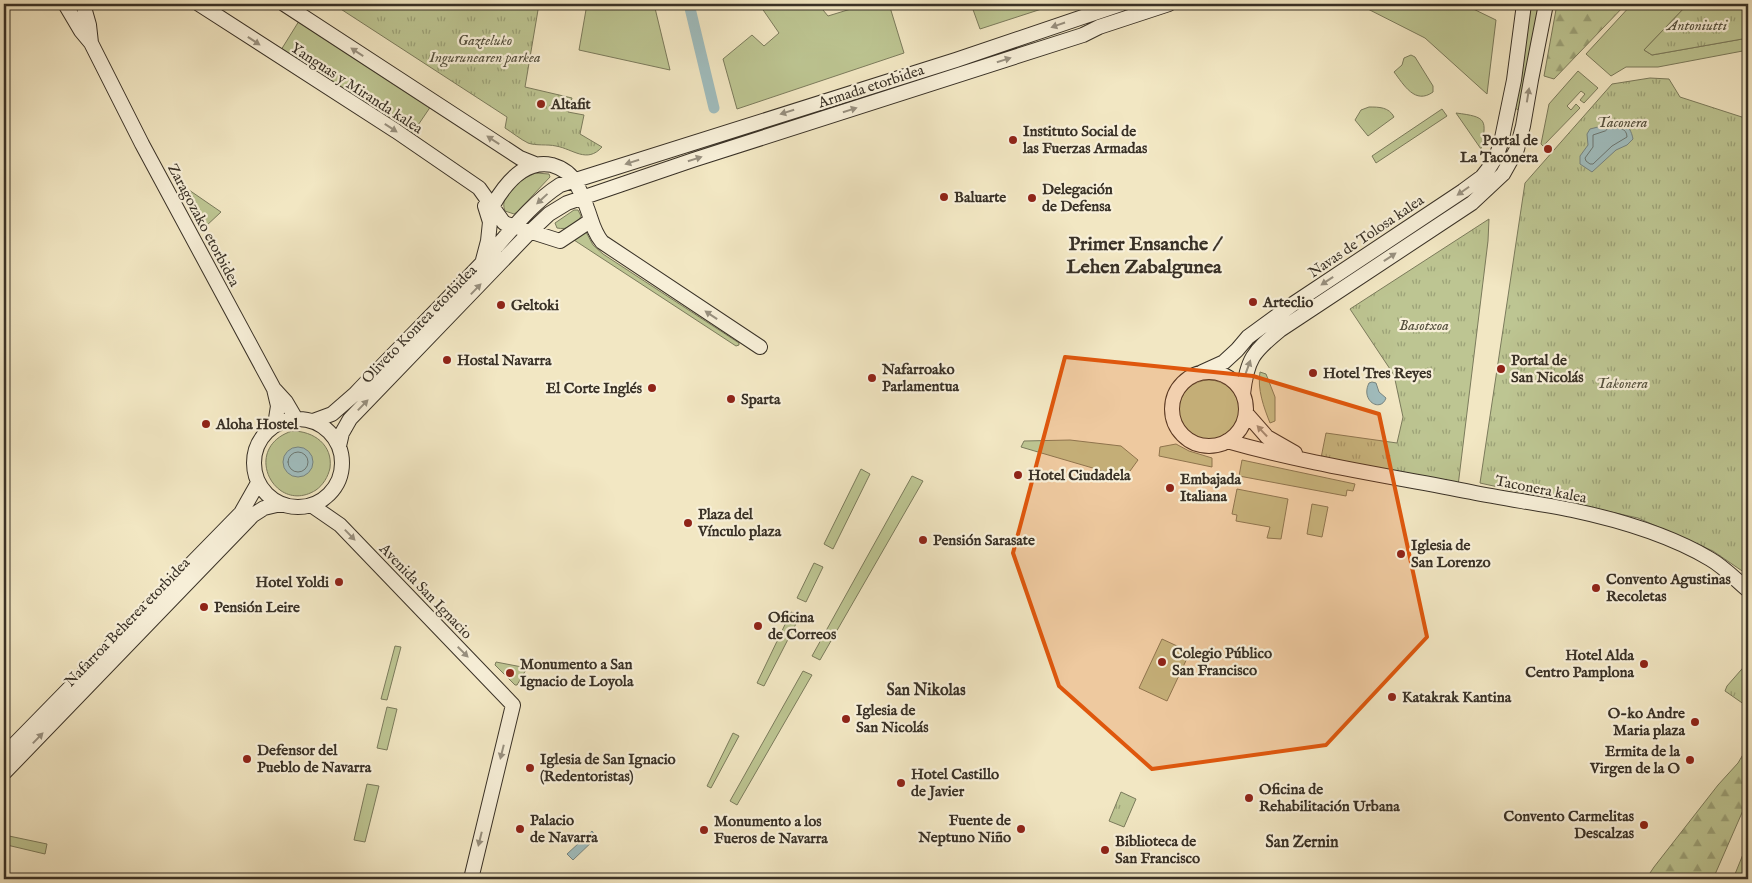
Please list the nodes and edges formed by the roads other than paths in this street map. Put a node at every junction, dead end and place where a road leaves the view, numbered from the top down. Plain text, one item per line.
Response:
1 (65, 4) edge
2 (83, 4) edge
3 (199, 4) edge
4 (284, 4) edge
5 (1121, 4) edge
6 (1170, 4) edge
7 (1524, 4) edge
8 (1546, 4) edge
9 (91, 43) junction
10 (1505, 122) junction
11 (1523, 126) junction
12 (535, 164) junction
13 (575, 181) junction
14 (479, 188) junction
15 (582, 197) junction
16 (493, 205) junction
17 (590, 221) junction
18 (515, 226) junction
19 (531, 231) junction
20 (482, 263) junction
21 (760, 347) dead end
22 (1202, 372) junction
23 (274, 390) junction
24 (1243, 394) junction
25 (1246, 413) junction
26 (296, 419) junction
27 (313, 421) junction
28 (275, 425) junction
29 (1227, 441) junction
30 (339, 446) junction
31 (1312, 461) junction
32 (258, 483) junction
33 (281, 504) junction
34 (311, 505) junction
35 (1748, 590) edge
36 (4, 754) edge
37 (4, 773) edge
38 (471, 879) edge

1 - 9 main road, Zaragozako etorbidea
2 - 9 main road, Zaragozako etorbidea
3 -> 14 main road, Yanguas y Miranda kalea
12 -> 4 main road, Yanguas y Miranda kalea
5 -> 13 main road, Armada etorbidea
15 -> 6 main road, Armada etorbidea
7 - 10 main road, Navas de Tolosa kalea
11 -> 8 main road
9 - 23 main road, Zaragozako etorbidea
10 - 11 main road
10 -> 22 main road, Navas de Tolosa kalea
24 -> 11 main road, Navas de Tolosa kalea
12 - 13 main road, Yanguas y Miranda kalea
12 - 16 main road
13 - 15 main road
13 -> 18 main road, Armada etorbidea
14 - 16 main road, Yanguas y Miranda kalea
14 - 20 main road
15 - 17 main road
15 - 19 main road, Armada etorbidea
16 - 18 main road, Yanguas y Miranda kalea
17 - 19 main road, Yanguas y Miranda kalea
21 -> 17 main road
18 - 19 main road, Yanguas y Miranda kalea
18 - 20 main road, Oliveto Kontea etorbidea
30 -> 19 main road, Oliveto Kontea etorbidea
20 - 27 main road, Oliveto Kontea etorbidea
22 - 24 main road
22 - 29 main road
23 - 26 main road
23 - 28 main road, Zaragozako etorbidea
24 - 25 main road
25 - 29 main road
31 -> 25 main road, Taconera kalea
26 - 27 main road
26 - 28 main road
27 - 30 main road
28 - 32 main road
29 - 31 main road, Taconera kalea
30 - 34 main road
31 - 35 main road, Taconera kalea
32 - 33 main road
32 - 36 main road, Nafarroa Beherea etorbidea
33 - 34 main road
37 -> 33 main road, Nafarroa Beherea etorbidea
34 -> 38 main road, Avenida San Ignacio

